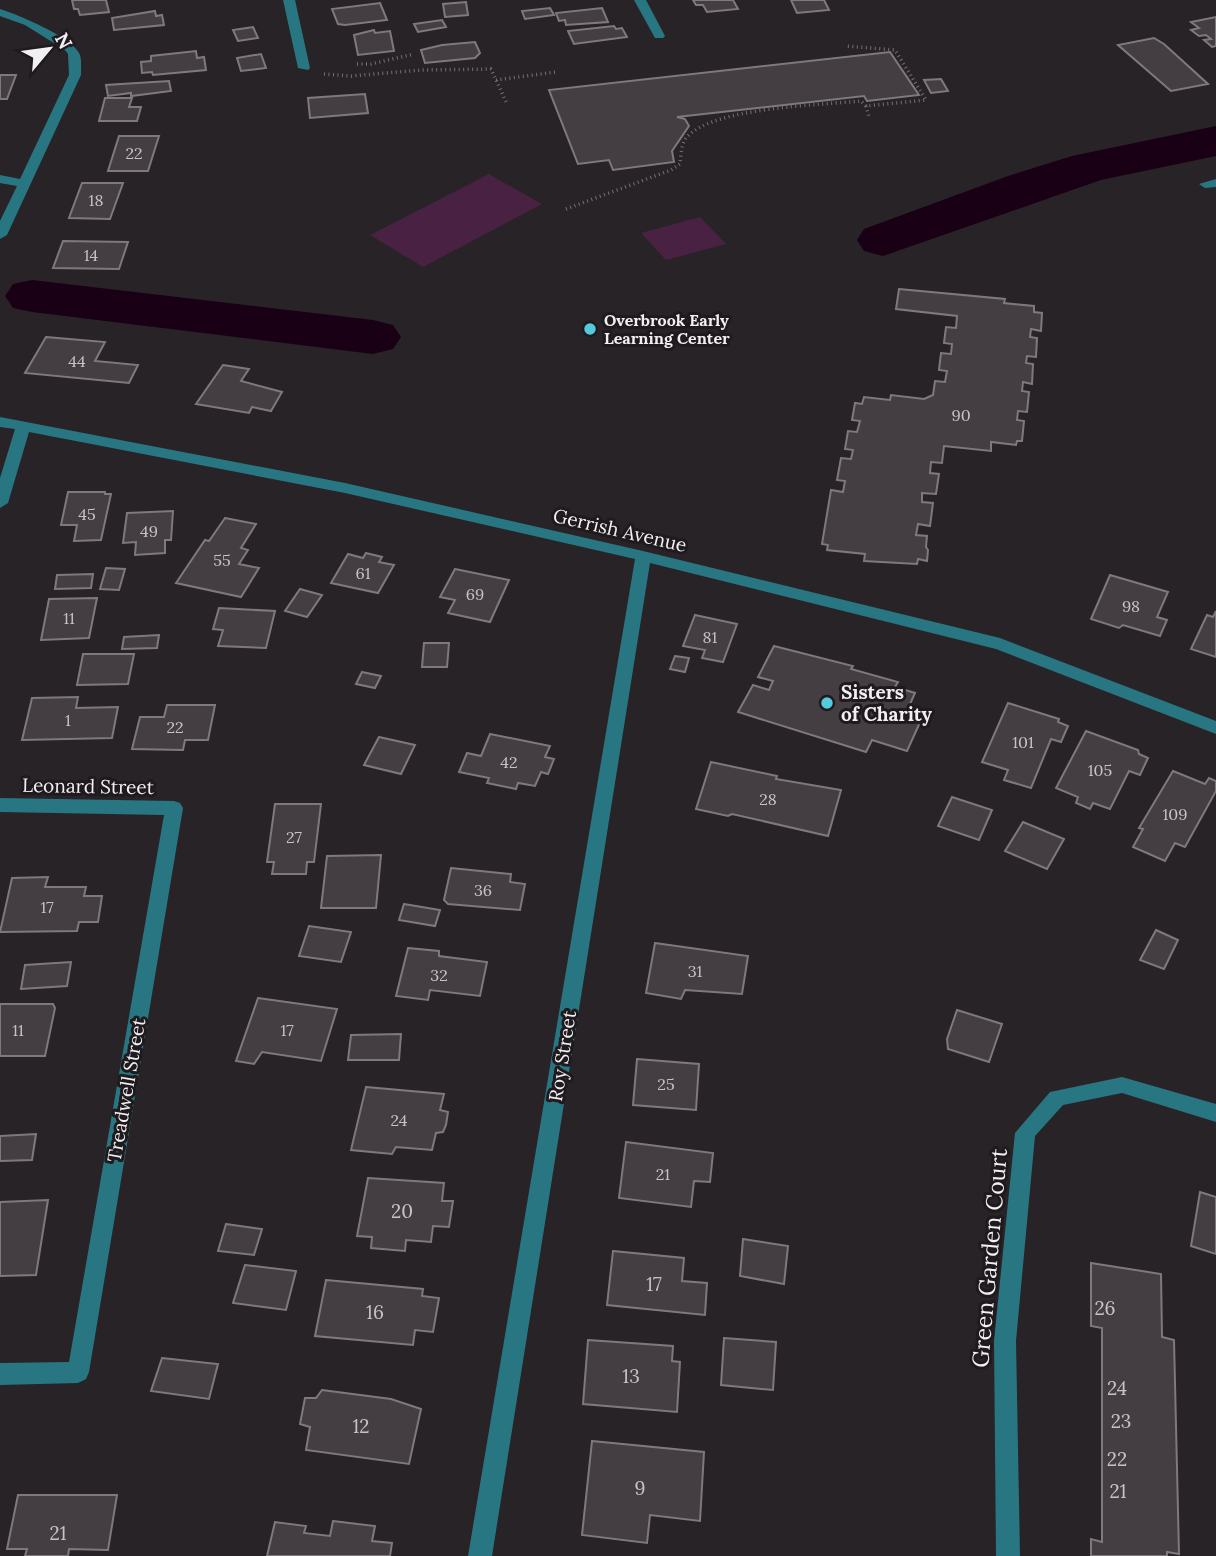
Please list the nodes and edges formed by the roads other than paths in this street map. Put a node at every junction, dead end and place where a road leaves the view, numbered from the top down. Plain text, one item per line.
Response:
1 (289, 0) edge
2 (640, 0) edge
3 (0, 12) edge
4 (659, 36) dead end
5 (304, 68) road end
6 (0, 179) edge
7 (24, 184) junction
8 (0, 235) edge
9 (0, 422) edge
10 (23, 426) junction
11 (0, 503) edge
12 (643, 556) junction
13 (1216, 728) edge
14 (0, 805) edge
15 (174, 808) joint
16 (1216, 1113) edge
17 (0, 1374) edge
18 (480, 1556) edge
19 (1008, 1556) edge

1 - 5 street
2 - 4 street
3 - 7 street
6 - 7 street
7 - 8 street
9 - 10 street, Gerrish Avenue
10 - 11 street
10 - 12 street, Gerrish Avenue
12 - 13 street, Gerrish Avenue
12 - 18 street, Roy Street
14 - 15 street, Leonard Street
15 - 17 street, Treadwell Street
16 - 19 street, Green Garden Court

